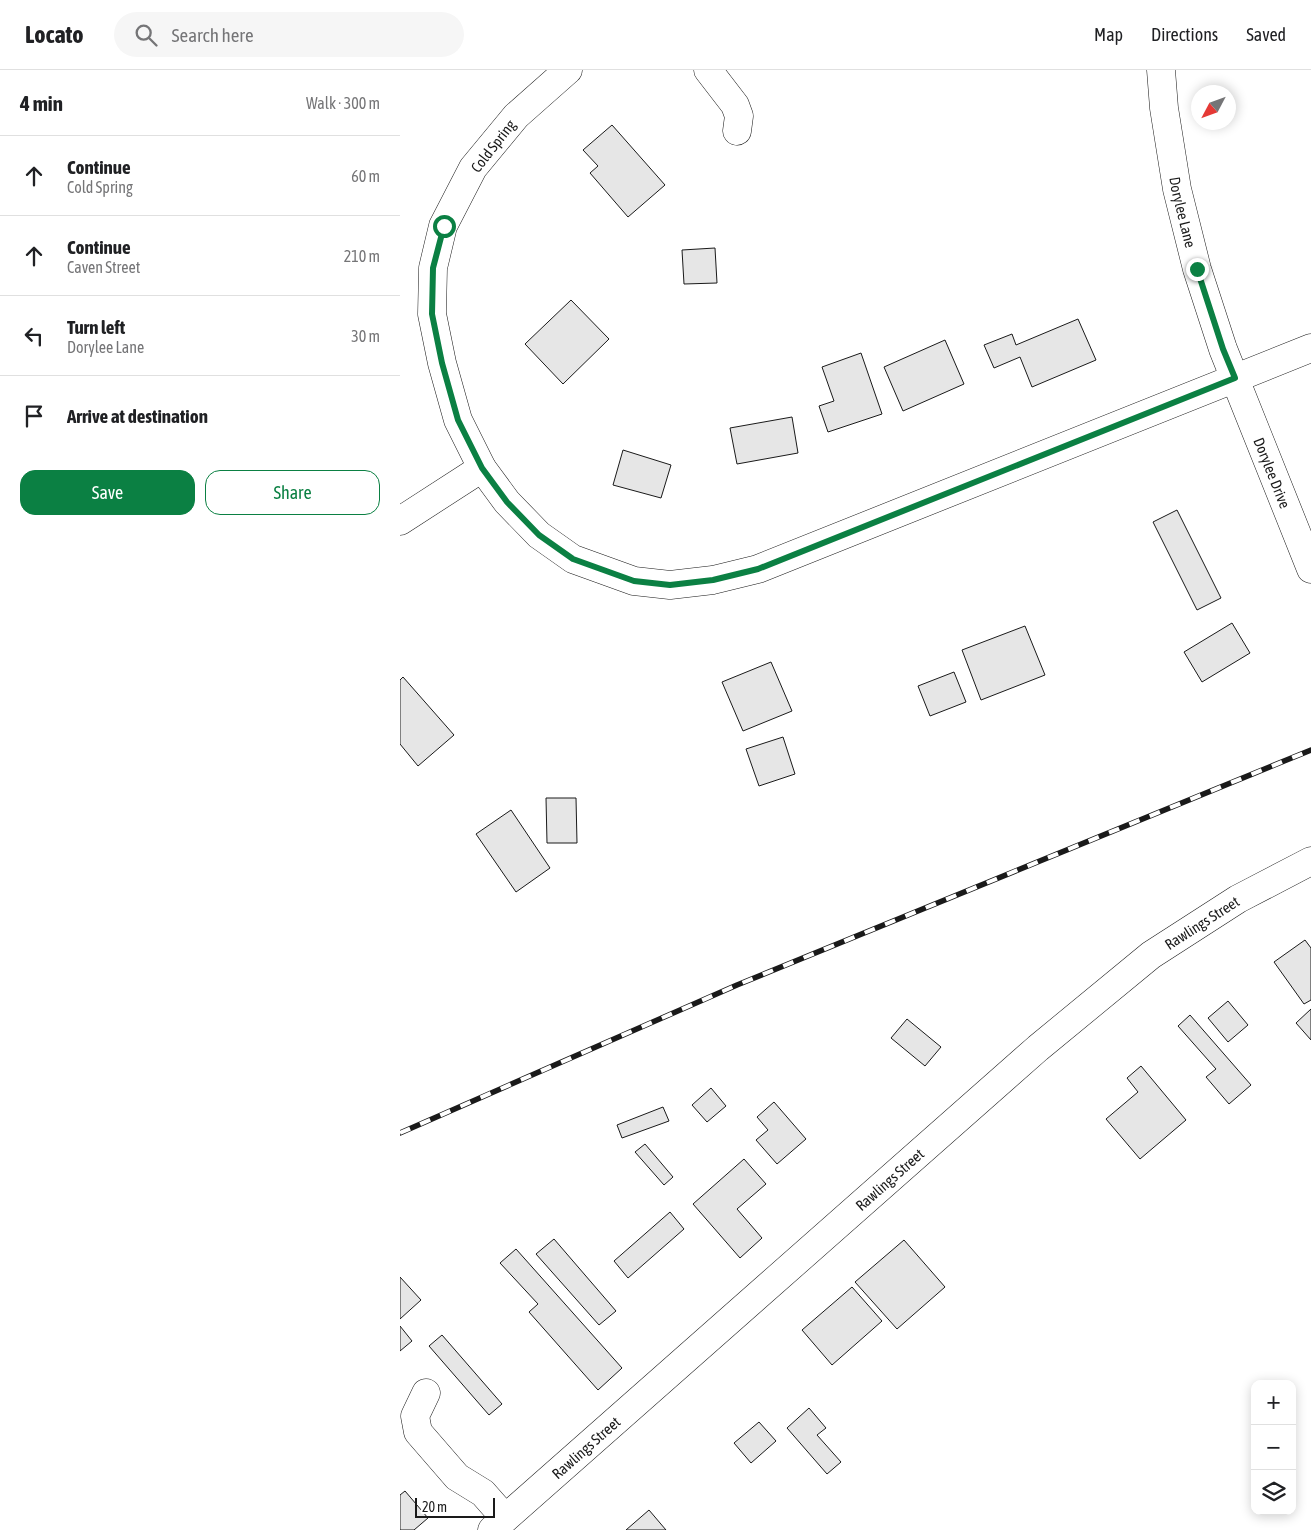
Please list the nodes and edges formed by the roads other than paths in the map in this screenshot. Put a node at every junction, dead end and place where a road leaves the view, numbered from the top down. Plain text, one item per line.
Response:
1 (568, 70) edge
2 (708, 70) edge
3 (1160, 70) edge
4 (737, 131) dead end
5 (1311, 348) edge
6 (1235, 378) junction
7 (482, 468) junction
8 (400, 521) edge
9 (1311, 569) edge
10 (1311, 861) edge
11 (426, 1393) dead end
12 (498, 1524) edge

1 - 7 street, Cold Spring
2 - 4 street
3 - 6 street, Dorylee Lane
5 - 6 street, Cold Spring
6 - 7 street, Cold Spring
6 - 9 street, Dorylee Drive
7 - 8 street
10 - 12 street, Rawlings Street
11 - 12 street

